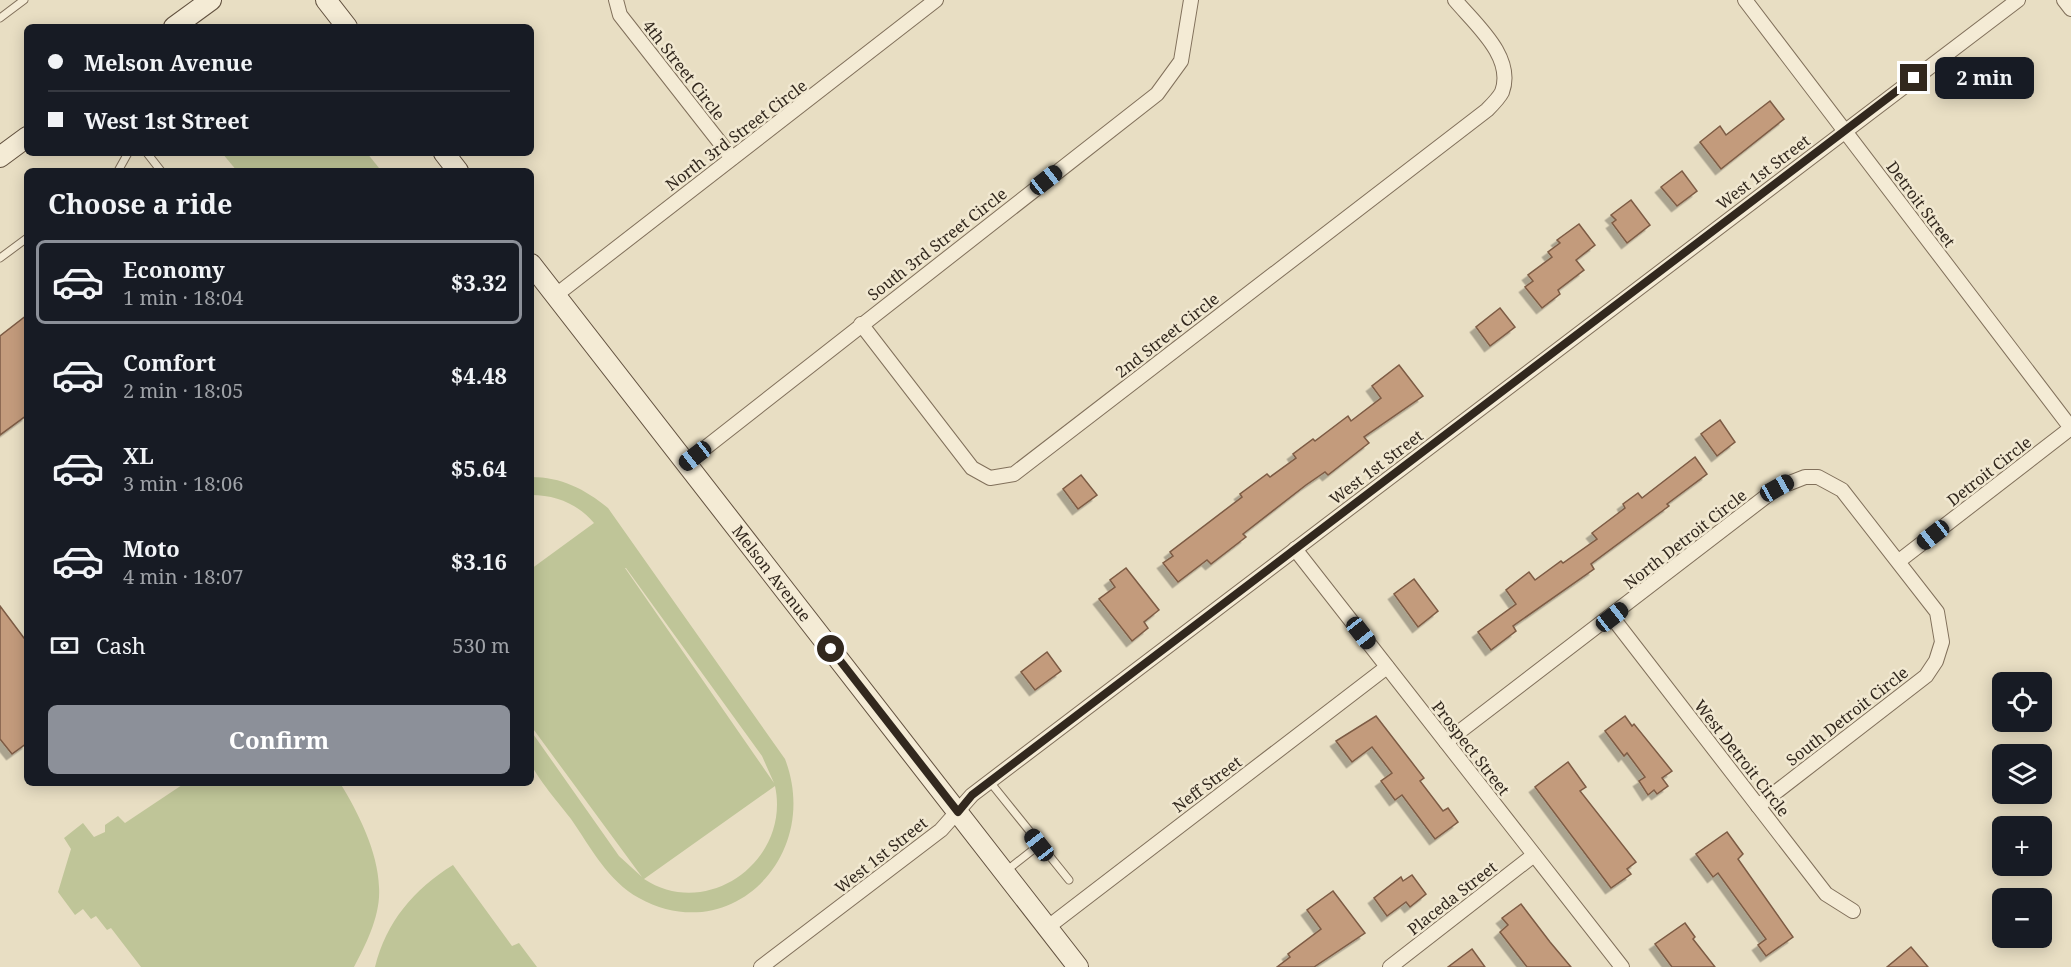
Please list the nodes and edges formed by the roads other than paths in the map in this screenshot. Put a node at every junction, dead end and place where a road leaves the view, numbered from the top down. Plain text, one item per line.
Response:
1 (24, 0) edge
2 (211, 0) edge
3 (326, 0) edge
4 (616, 0) edge
5 (936, 0) edge
6 (1191, 0) edge
7 (1455, 0) edge
8 (1745, 0) edge
9 (2018, 0) edge
10 (2064, 0) edge
11 (2071, 9) edge
12 (0, 18) edge
13 (178, 24) edge
14 (344, 24) edge
15 (1844, 130) junction
16 (24, 139) edge
17 (149, 156) edge
18 (446, 156) edge
19 (0, 157) edge
20 (732, 158) junction
21 (159, 168) edge
22 (456, 168) edge
23 (24, 240) edge
24 (0, 258) edge
25 (534, 268) edge
26 (556, 295) junction
27 (861, 324) junction
28 (2071, 428) edge
29 (686, 463) junction
30 (1296, 549) junction
31 (1899, 561) junction
32 (1612, 617) junction
33 (1387, 667) junction
34 (1446, 742) junction
35 (990, 782) junction
36 (1758, 806) junction
37 (958, 812) junction
38 (1039, 845) junction
39 (1534, 855) junction
40 (1005, 872) junction
41 (1069, 880) dead end
42 (1852, 911) dead end
43 (1048, 927) junction
44 (761, 967) edge
45 (1078, 967) edge
46 (1390, 967) edge
47 (1622, 967) edge

1 - 12 lane
2 - 13 street
3 - 14 street
4 - 20 street, 4th Street Circle
5 - 20 street, North 3rd Street Circle
6 - 27 street, South 3rd Street Circle
7 - 27 street, 2nd Street Circle
8 - 15 street, Detroit Street
9 - 15 street, West 1st Street
10 - 11 street
15 - 28 street, Detroit Street
15 - 30 street, West 1st Street
16 - 19 street
17 - 21 lane
18 - 22 street
20 - 26 street, North 3rd Street Circle
23 - 24 lane
25 - 26 street, Melson Avenue
26 - 29 street, Melson Avenue
27 - 29 street, South 3rd Street Circle
28 - 31 street, Detroit Circle
29 - 37 street, Melson Avenue
30 - 33 street, Prospect Street
30 - 35 street, West 1st Street
31 - 32 street, North Detroit Circle
31 - 36 street, South Detroit Circle
32 - 34 street, North Detroit Circle
32 - 36 street, West Detroit Circle
33 - 34 street, Prospect Street
33 - 43 street, Neff Street
34 - 39 street, Prospect Street
35 - 37 street, West 1st Street
35 - 38 lane
36 - 42 street, West Detroit Circle
37 - 40 street, Melson Avenue
37 - 44 street, West 1st Street
38 - 40 lane
38 - 41 lane
39 - 46 street, Placeda Street
39 - 47 street, Prospect Street
40 - 43 street, Melson Avenue
43 - 45 street, Melson Avenue

